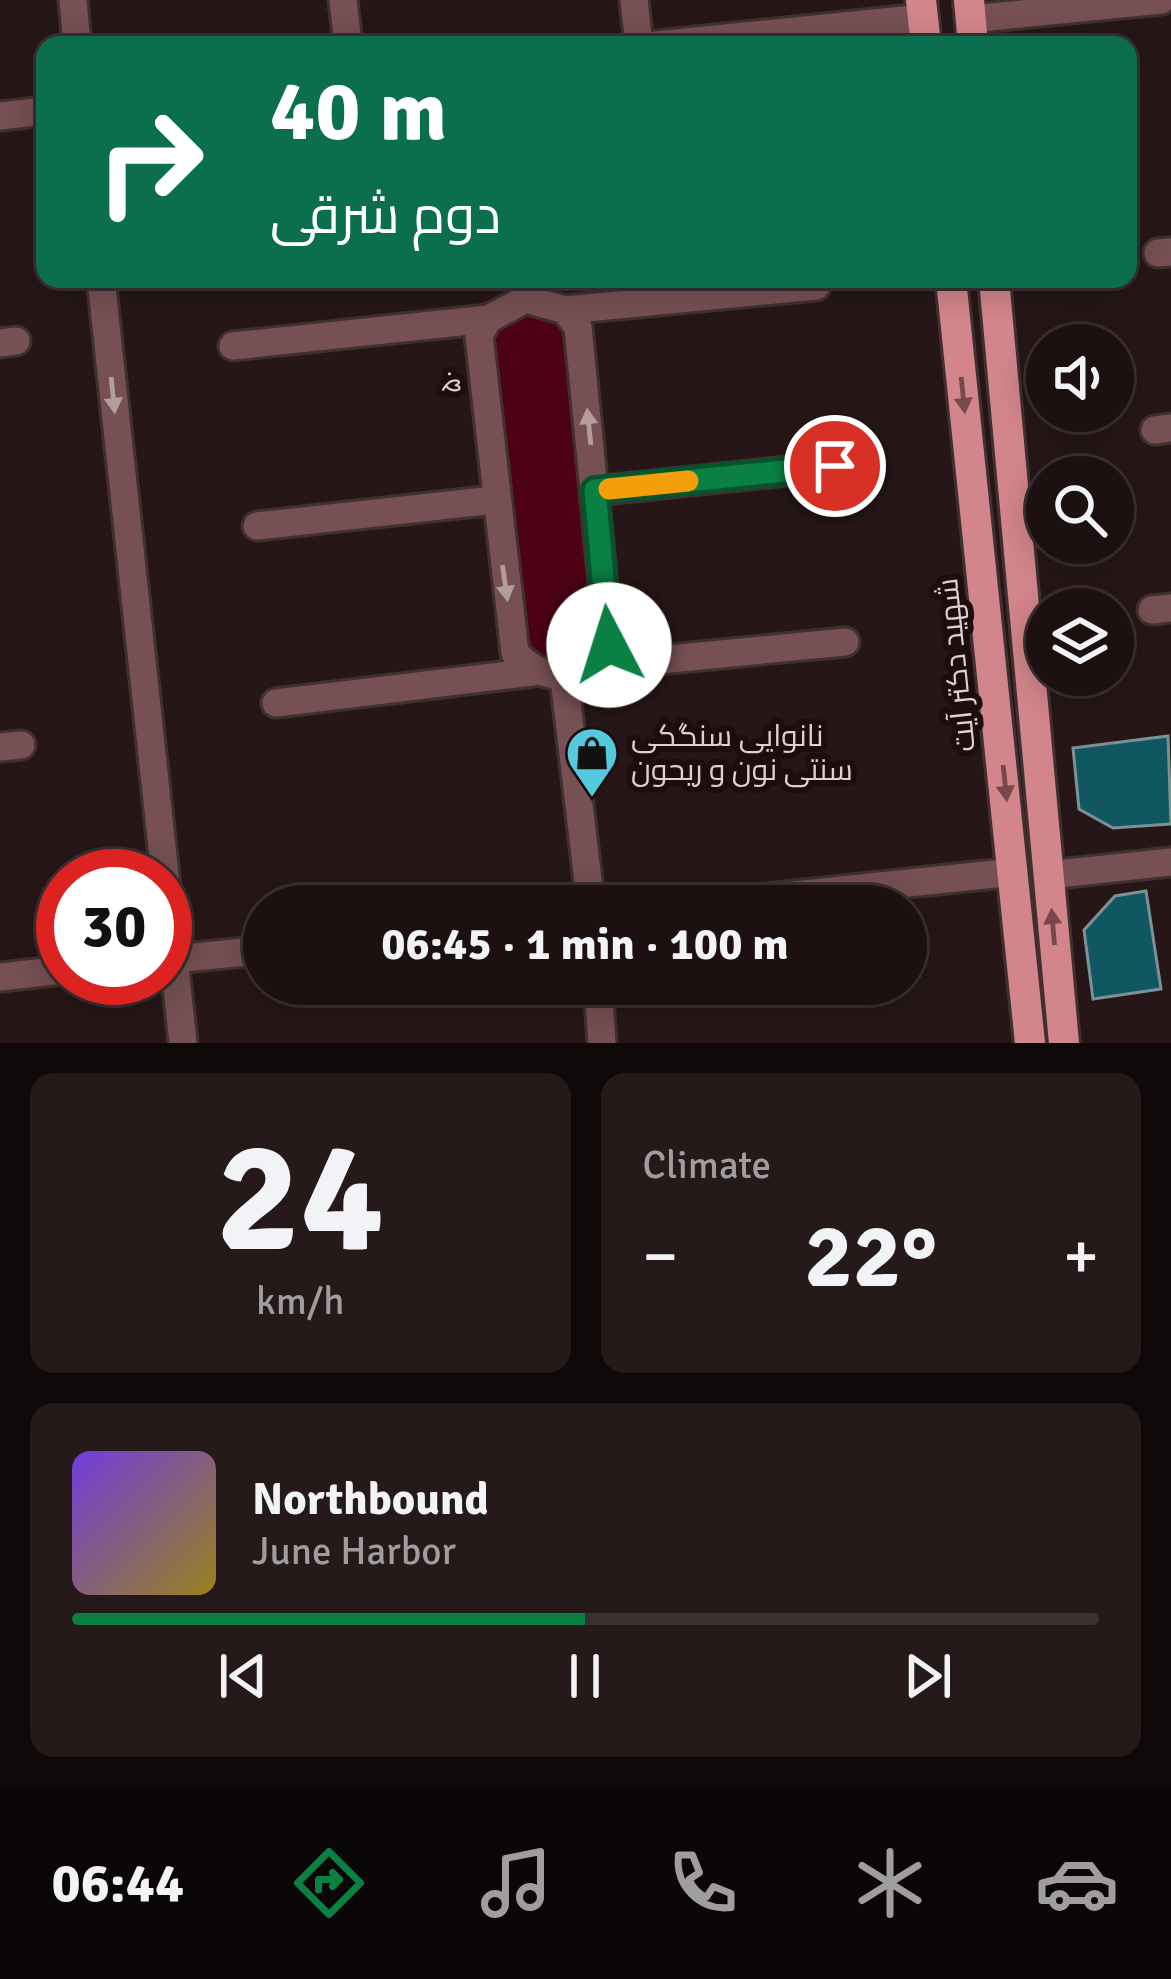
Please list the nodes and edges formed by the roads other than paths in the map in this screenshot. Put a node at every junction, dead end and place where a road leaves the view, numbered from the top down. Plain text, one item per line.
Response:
1 (73, 0) edge
2 (343, 0) edge
3 (634, 0) edge
4 (1161, 0) edge
5 (923, 21) edge
6 (971, 22) edge
7 (76, 36) edge
8 (347, 36) edge
9 (638, 36) edge
10 (756, 36) edge
11 (36, 112) edge
12 (0, 116) edge
13 (102, 288) edge
14 (795, 288) edge
15 (952, 288) edge
16 (995, 288) edge
17 (525, 289) edge
18 (566, 310) junction
19 (488, 319) junction
20 (233, 346) dead end
21 (835, 466) dead end
22 (595, 490) junction
23 (494, 500) junction
24 (256, 526) dead end
25 (845, 641) dead end
26 (597, 666) junction
27 (533, 672) junction
28 (564, 678) junction
29 (276, 703) dead end
30 (159, 849) edge
31 (1171, 862) edge
32 (1014, 872) junction
33 (1048, 875) junction
34 (589, 885) edge
35 (889, 885) edge
36 (243, 952) edge
37 (192, 958) edge
38 (36, 973) edge
39 (0, 977) edge
40 (177, 1005) edge
41 (599, 1005) edge
42 (183, 1043) edge
43 (602, 1043) edge
44 (1030, 1043) edge
45 (1064, 1043) edge

1 - 7 street
2 - 8 street
3 - 9 street
4 - 6 street
5 - 10 street
11 - 12 street
13 -> 30 street
14 - 18 street
15 -> 32 main road, شهید دکتر آیت
16 - 33 main road
17 - 18 street
17 - 19 street
22 -> 18 street
19 - 20 street
19 - 23 street, ۵۰
21 - 22 street
22 - 26 street
23 - 24 street
23 -> 27 street, ۵۰
25 - 26 street
26 - 28 street
27 - 28 street
27 - 29 street
28 - 34 street
31 - 33 street
32 - 35 street
32 - 44 main road, شهید دکتر آیت
45 -> 33 main road
36 - 37 street
38 - 39 street
40 - 42 street
41 - 43 street

